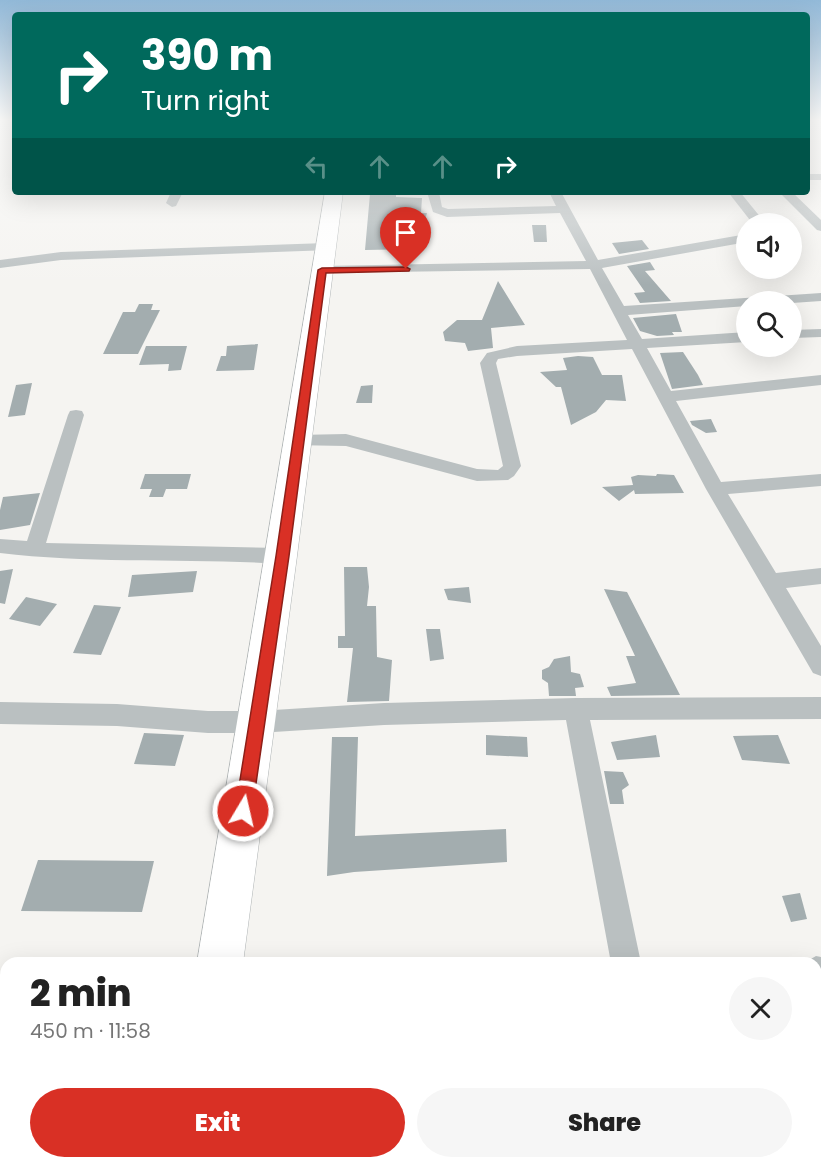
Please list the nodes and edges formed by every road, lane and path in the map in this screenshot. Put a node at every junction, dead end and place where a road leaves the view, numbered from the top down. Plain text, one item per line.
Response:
1 (334, 195) edge
2 (433, 195) edge
3 (556, 195) edge
4 (736, 195) edge
5 (788, 195) edge
6 (563, 209) junction
7 (751, 213) edge
8 (821, 227) edge
9 (736, 240) edge
10 (324, 259) junction
11 (0, 264) edge
12 (595, 265) junction
13 (821, 297) edge
14 (802, 298) edge
15 (736, 303) edge
16 (620, 311) junction
17 (821, 333) edge
18 (802, 334) edge
19 (736, 338) edge
20 (638, 345) junction
21 (821, 380) edge
22 (666, 397) junction
23 (76, 415) dead end
24 (297, 441) junction
25 (821, 480) edge
26 (716, 489) junction
27 (0, 546) edge
28 (34, 551) junction
29 (282, 556) junction
30 (821, 576) edge
31 (770, 582) junction
32 (821, 666) edge
33 (821, 708) edge
34 (576, 709) junction
35 (0, 713) edge
36 (258, 722) junction
37 (220, 957) edge
38 (625, 957) edge

1 - 10 highway
2 - 6 street
3 - 6 street
4 - 7 street
5 - 8 street
6 - 12 street
9 - 12 street
10 - 11 street
10 - 12 street
10 - 24 highway
12 - 16 street
13 - 14 street
15 - 16 street
16 - 20 street
17 - 18 street
19 - 20 street
20 - 22 street
20 - 24 street
21 - 22 street
22 - 26 street
23 - 28 street
24 - 29 highway
25 - 26 street
26 - 31 street
27 - 28 street
28 - 29 street
29 - 36 highway
30 - 31 street
31 - 32 street
33 - 34 street
34 - 36 street
34 - 38 street
35 - 36 street
36 - 37 highway

